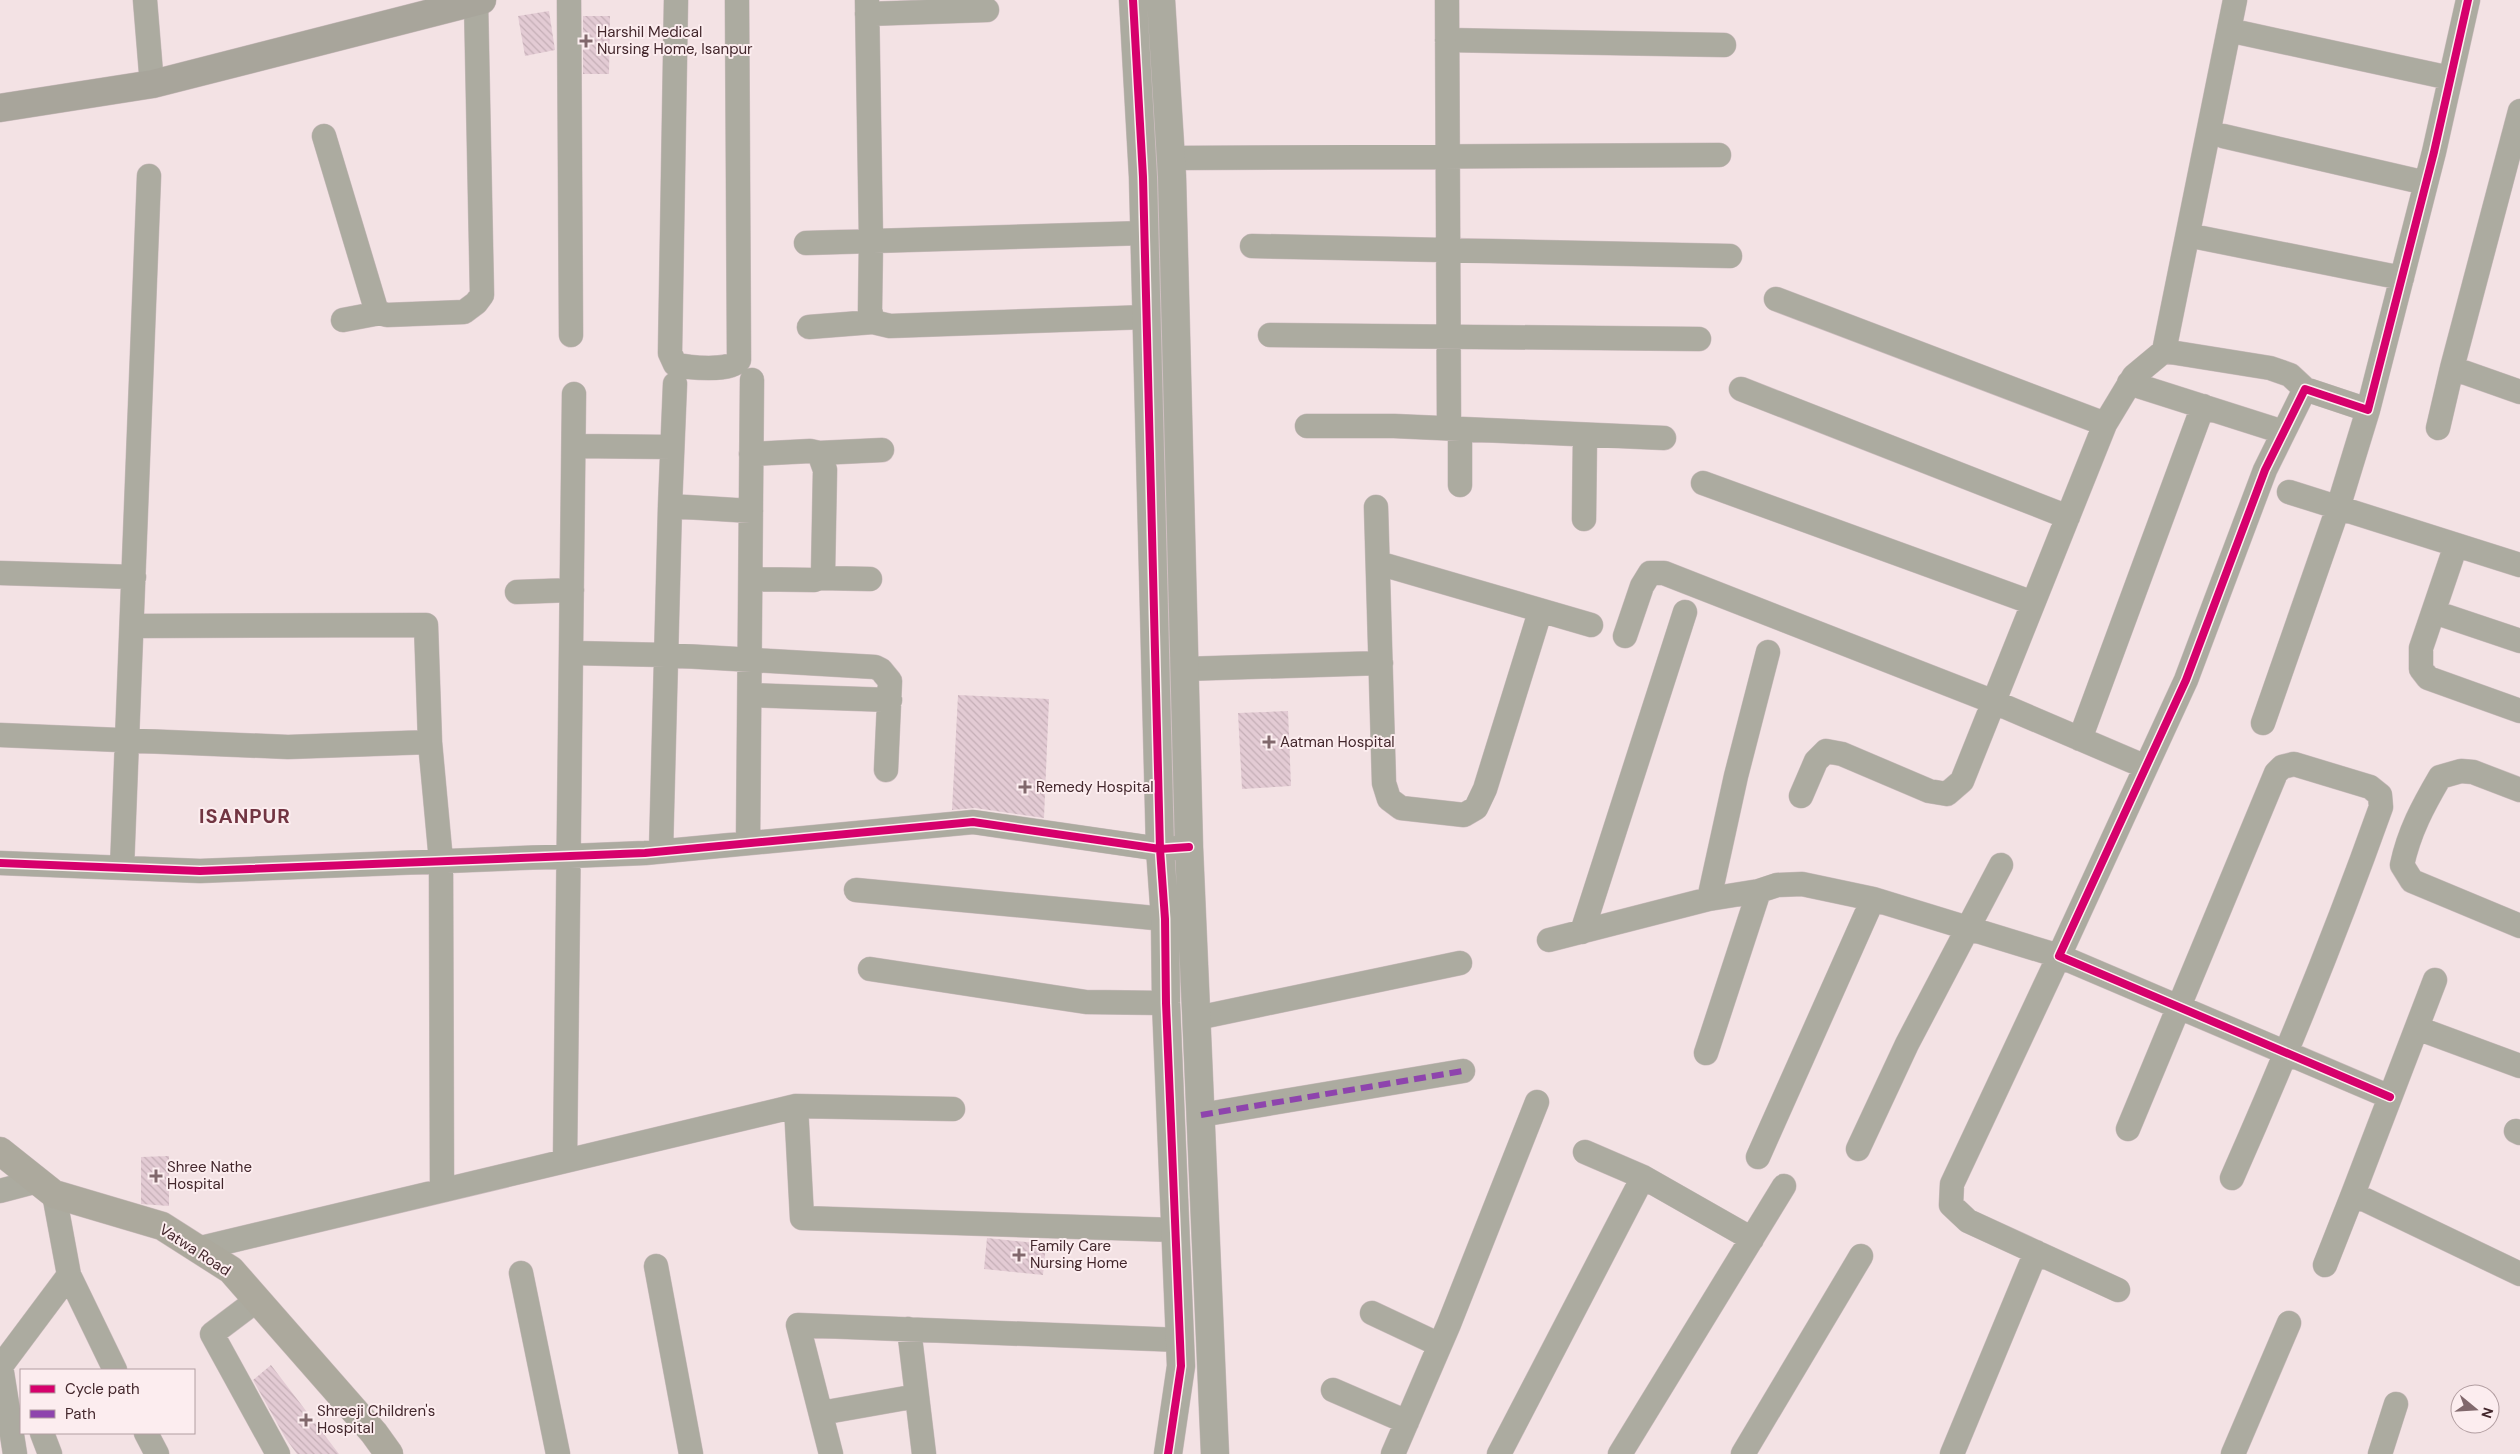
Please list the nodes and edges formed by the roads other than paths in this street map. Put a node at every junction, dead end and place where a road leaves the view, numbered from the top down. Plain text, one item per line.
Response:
1 (144, 0) edge
2 (438, 0) edge
3 (569, 0) edge
4 (676, 0) edge
5 (737, 0) edge
6 (1133, 0) edge
7 (1161, 0) edge
8 (1447, 0) edge
9 (2235, 0) edge
10 (2468, 0) edge
11 (479, 1) edge
12 (867, 7) edge
13 (987, 10) dead end
14 (2242, 32) dead end
15 (1447, 40) junction
16 (1724, 45) dead end
17 (151, 73) junction
18 (2450, 78) junction
19 (0, 96) edge
20 (0, 108) edge
21 (2520, 111) edge
22 (324, 136) dead end
23 (2222, 136) dead end
24 (1719, 155) dead end
25 (1448, 157) junction
26 (1171, 158) junction
27 (149, 176) dead end
28 (2426, 183) junction
29 (1145, 233) junction
30 (2202, 238) dead end
31 (871, 240) junction
32 (806, 243) dead end
33 (1252, 246) dead end
34 (1448, 250) junction
35 (1730, 256) dead end
36 (2402, 278) junction
37 (1776, 299) dead end
38 (380, 313) junction
39 (1147, 317) junction
40 (342, 320) dead end
41 (874, 322) junction
42 (809, 327) dead end
43 (571, 335) dead end
44 (1270, 335) dead end
45 (1449, 335) junction
46 (1699, 339) dead end
47 (2164, 351) junction
48 (2452, 368) junction
49 (752, 380) dead end
50 (2129, 383) junction
51 (675, 384) dead end
52 (1741, 389) dead end
53 (2305, 390) junction
54 (2520, 392) edge
55 (574, 394) dead end
56 (2203, 406) junction
57 (2368, 410) junction
58 (2105, 424) junction
59 (1307, 426) dead end
60 (2438, 428) dead end
61 (1455, 429) junction
62 (2283, 432) junction
63 (1585, 435) junction
64 (1664, 438) dead end
65 (574, 446) junction
66 (672, 447) junction
67 (882, 450) dead end
68 (819, 453) junction
69 (751, 454) junction
70 (1703, 483) dead end
71 (1460, 485) dead end
72 (2289, 492) dead end
73 (670, 506) junction
74 (1376, 507) dead end
75 (2338, 508) junction
76 (751, 511) junction
77 (2068, 517) junction
78 (1584, 519) dead end
79 (2456, 546) junction
80 (1378, 564) junction
81 (2520, 565) edge
82 (0, 573) edge
83 (134, 577) junction
84 (820, 578) junction
85 (751, 579) junction
86 (870, 579) dead end
87 (572, 590) junction
88 (517, 592) dead end
89 (2034, 603) junction
90 (1540, 612) junction
91 (1685, 612) dead end
92 (2434, 612) junction
93 (1591, 625) dead end
94 (132, 626) junction
95 (1624, 636) dead end
96 (2520, 641) edge
97 (1768, 652) dead end
98 (572, 653) junction
99 (666, 655) junction
100 (751, 659) junction
101 (1381, 663) junction
102 (1184, 669) junction
103 (751, 694) junction
104 (890, 700) junction
105 (1994, 702) junction
106 (2520, 711) edge
107 (2262, 724) dead end
108 (0, 735) edge
109 (2080, 739) junction
110 (128, 740) junction
111 (430, 742) junction
112 (2146, 767) junction
113 (886, 770) dead end
114 (2520, 790) edge
115 (1801, 796) dead end
116 (748, 843) junction
117 (1189, 848) junction
118 (1160, 849) junction
119 (661, 851) junction
120 (570, 856) junction
121 (441, 861) junction
122 (0, 863) edge
123 (2001, 865) dead end
124 (122, 868) junction
125 (856, 890) dead end
126 (1759, 891) junction
127 (1709, 899) junction
128 (1873, 899) junction
129 (1165, 919) junction
130 (2520, 926) edge
131 (1967, 928) junction
132 (1582, 932) junction
133 (1549, 940) dead end
134 (2059, 956) junction
135 (1460, 963) dead end
136 (870, 969) dead end
137 (2435, 980) dead end
138 (1166, 1003) junction
139 (2180, 1006) junction
140 (1197, 1018) junction
141 (2417, 1028) junction
142 (1706, 1053) dead end
143 (2288, 1053) junction
144 (2520, 1066) edge
145 (1463, 1072) dead end
146 (2390, 1096) junction
147 (1537, 1102) dead end
148 (796, 1106) junction
149 (953, 1110) dead end
150 (1201, 1115) junction
151 (2128, 1129) dead end
152 (1858, 1149) dead end
153 (0, 1151) edge
154 (1585, 1152) dead end
155 (1758, 1157) dead end
156 (565, 1161) junction
157 (1643, 1177) junction
158 (2232, 1178) dead end
159 (1784, 1186) dead end
160 (46, 1188) junction
161 (442, 1190) junction
162 (0, 1191) edge
163 (2353, 1194) junction
164 (1175, 1230) junction
165 (1752, 1239) junction
166 (197, 1249) junction
167 (2036, 1252) junction
168 (1861, 1256) dead end
169 (2325, 1265) dead end
170 (656, 1266) dead end
171 (521, 1273) dead end
172 (2520, 1274) edge
173 (69, 1275) junction
174 (2118, 1290) dead end
175 (257, 1300) junction
176 (1372, 1313) dead end
177 (2289, 1323) dead end
178 (909, 1329) junction
179 (1180, 1340) junction
180 (1440, 1344) junction
181 (5, 1347) edge
182 (115, 1369) edge
183 (20, 1381) edge
184 (1333, 1390) dead end
185 (917, 1396) junction
186 (2396, 1404) dead end
187 (821, 1413) junction
188 (1407, 1422) junction
189 (42, 1434) edge
190 (15, 1454) edge
191 (50, 1454) edge
192 (278, 1454) edge
193 (389, 1454) edge
194 (558, 1454) edge
195 (691, 1454) edge
196 (831, 1454) edge
197 (924, 1454) edge
198 (1168, 1454) edge
199 (1215, 1454) edge
200 (1393, 1454) edge
201 (1499, 1454) edge
202 (1620, 1454) edge
203 (1743, 1454) edge
204 (1952, 1454) edge
205 (2233, 1454) edge
206 (2380, 1454) edge

1 - 17 street
2 - 17 main road
3 - 43 street
4 - 5 street
6 - 29 street
7 - 26 street
8 - 15 street
9 - 47 street
10 - 18 street
11 - 20 main road
11 - 38 street
12 - 13 street
12 - 31 street
14 - 18 street
15 - 16 street
15 - 25 street
17 - 19 main road
18 - 28 street
21 - 48 street
22 - 38 street
23 - 28 street
24 - 25 street
25 - 26 street
25 - 34 street
26 - 102 street
27 - 83 street
28 - 36 street
29 - 31 street
29 - 39 street
30 - 36 street
31 - 32 street
31 - 41 street
33 - 34 street
34 - 35 street
34 - 45 street
36 - 57 street
37 - 58 street
38 - 40 street
39 - 41 street
39 - 118 street
41 - 42 street
44 - 45 street
45 - 46 street
45 - 61 street
47 - 50 street
47 - 53 street
48 - 54 street
48 - 60 street
49 - 69 street
50 - 56 street
50 - 58 street
51 - 66 street
52 - 77 street
53 - 57 street
53 - 62 street
55 - 65 street
56 - 62 street
56 - 109 street
57 - 75 street
58 - 77 street
59 - 61 street
61 - 63 street
61 - 71 street
62 - 112 street
63 - 64 street
63 - 78 street
65 - 66 street
65 - 87 street
66 - 73 street
67 - 68 street
68 - 69 street
68 - 84 street
69 - 76 street
70 - 89 street
72 - 75 street
73 - 76 street
73 - 99 street
74 - 80 street
75 - 79 street
75 - 107 street
76 - 85 street
77 - 89 street
79 - 81 street
79 - 92 street
80 - 90 street
80 - 101 street
82 - 83 street
83 - 94 street
84 - 85 street
84 - 86 street
85 - 100 street
87 - 88 street
87 - 98 street
89 - 105 street
90 - 93 street
90 - 101 street
91 - 132 street
92 - 96 street
92 - 106 street
94 - 110 street
94 - 111 street
95 - 105 street
97 - 127 street
98 - 99 street
98 - 120 street
99 - 100 street
99 - 119 street
100 - 103 street
100 - 104 street
101 - 102 street
102 - 117 street
103 - 104 street
103 - 116 street
104 - 113 street
105 - 109 street
105 - 115 street
108 - 110 street
109 - 112 street
110 - 111 street
110 - 124 street
111 - 121 street
112 - 134 street
114 - 130 street
116 - 118 street
116 - 119 street
117 - 118 street
117 - 140 street
118 - 129 street
119 - 120 street
120 - 121 street
120 - 156 street
121 - 124 street
121 - 161 street
122 - 124 street
123 - 131 street
125 - 129 street
126 - 127 street
126 - 128 street
126 - 142 street
127 - 132 street
128 - 131 street
128 - 155 street
129 - 138 street
131 - 134 street
131 - 152 street
132 - 133 street
134 - 139 street
134 - 167 street
135 - 140 street
136 - 138 street
137 - 141 street
138 - 164 street
139 - 143 street
139 - 143 street
139 - 151 street
140 - 150 street
141 - 144 street
141 - 146 street
143 - 146 street
143 - 158 street
145 - 150 street
146 - 163 street
147 - 180 street
148 - 149 street
148 - 156 street
148 - 164 street
150 - 199 street
153 - 160 main road, Vatwa Road
154 - 157 street
156 - 161 street
157 - 165 street
157 - 201 street
159 - 165 street
160 - 162 street
160 - 166 main road, Vatwa Road
160 - 173 street
161 - 166 street
163 - 169 street
163 - 172 street
164 - 179 street
165 - 202 street
166 - 175 main road, Vatwa Road
167 - 174 street
167 - 204 street
168 - 203 street
170 - 195 street
171 - 194 street
173 - 181 street
173 - 182 street
175 - 192 street
175 - 193 main road, Vatwa Road
176 - 180 street
177 - 205 street
178 - 179 street
178 - 185 street
178 - 187 street
179 - 198 street
180 - 188 street
181 - 183 street
181 - 190 street
184 - 188 street
185 - 187 street
185 - 197 street
186 - 206 street
187 - 196 street
188 - 200 street
189 - 191 street

